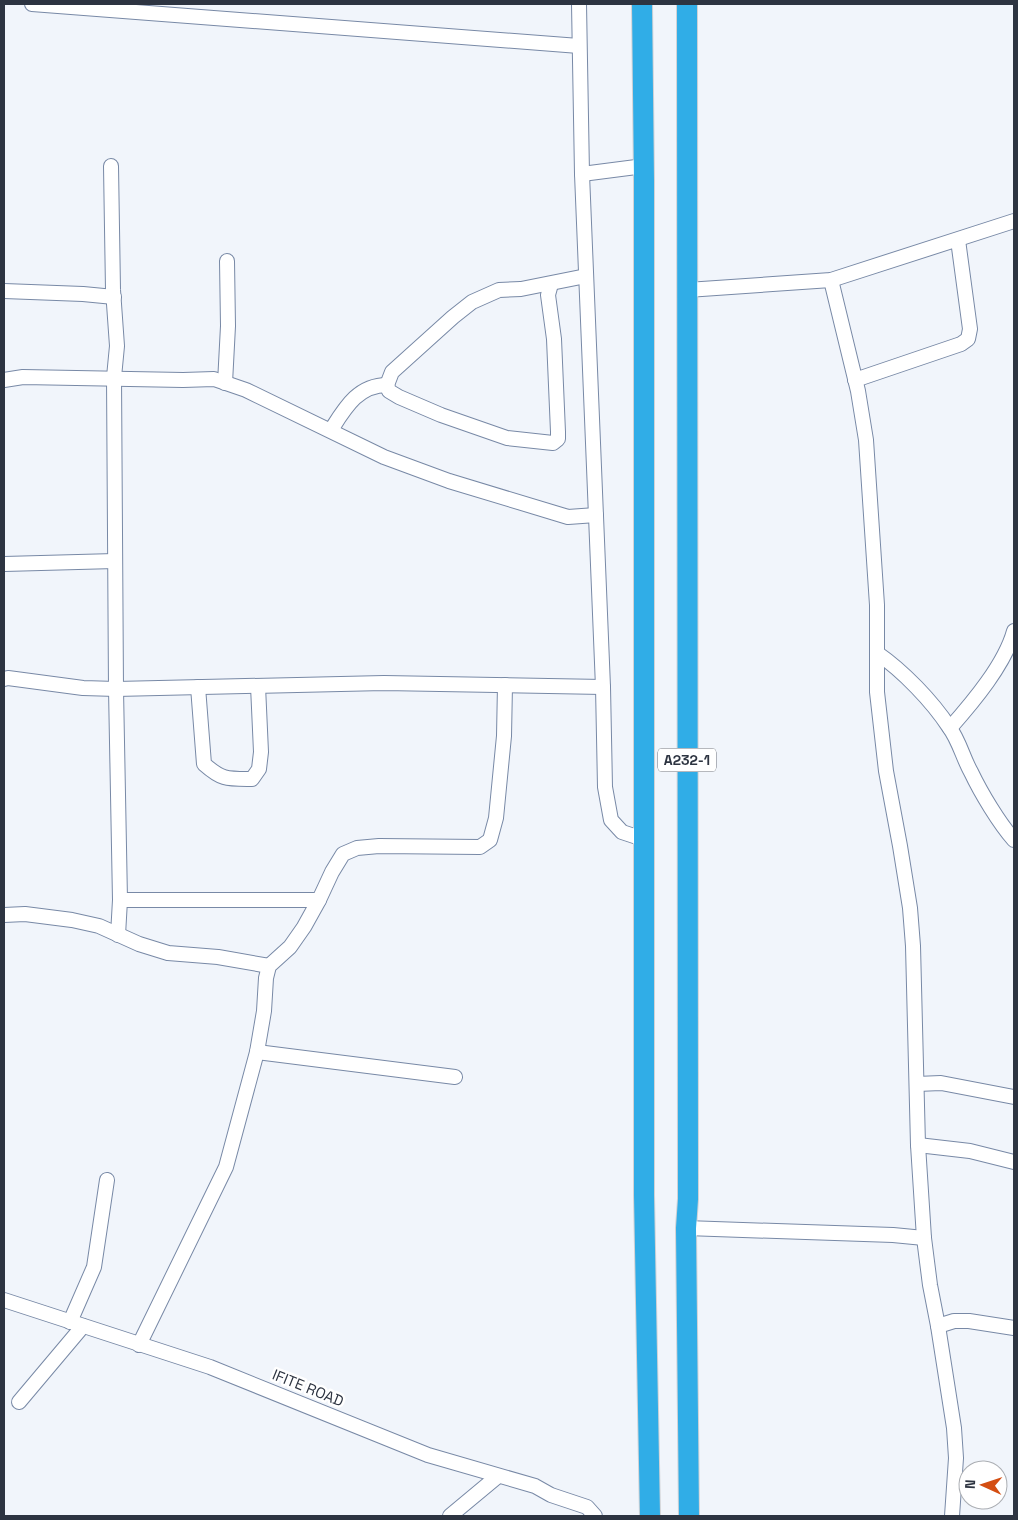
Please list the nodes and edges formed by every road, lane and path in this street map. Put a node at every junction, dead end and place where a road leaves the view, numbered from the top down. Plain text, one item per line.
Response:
1 (32, 4) edge
2 (579, 4) edge
3 (642, 4) edge
4 (687, 4) edge
5 (580, 46) junction
6 (112, 166) dead end
7 (644, 166) junction
8 (582, 174) junction
9 (1014, 221) edge
10 (958, 240) junction
11 (227, 262) dead end
12 (586, 276) junction
13 (831, 280) junction
14 (551, 284) junction
15 (687, 290) junction
16 (4, 291) edge
17 (114, 297) junction
18 (114, 377) junction
19 (4, 380) edge
20 (856, 380) junction
21 (225, 383) junction
22 (387, 385) junction
23 (331, 430) junction
24 (596, 515) junction
25 (115, 560) junction
26 (4, 564) edge
27 (1014, 631) edge
28 (877, 653) junction
29 (4, 679) edge
30 (504, 685) junction
31 (258, 686) junction
32 (198, 687) junction
33 (603, 687) junction
34 (116, 689) junction
35 (950, 728) junction
36 (643, 839) junction
37 (1014, 840) edge
38 (120, 900) junction
39 (319, 900) junction
40 (4, 916) edge
41 (118, 935) junction
42 (269, 966) junction
43 (258, 1052) junction
44 (454, 1077) dead end
45 (917, 1084) junction
46 (1014, 1097) edge
47 (918, 1145) junction
48 (1014, 1162) edge
49 (107, 1180) dead end
50 (686, 1228) junction
51 (924, 1238) junction
52 (4, 1300) edge
53 (76, 1324) junction
54 (938, 1326) junction
55 (1014, 1328) edge
56 (140, 1345) junction
57 (19, 1402) dead end
58 (498, 1476) junction
59 (450, 1516) edge
60 (596, 1516) edge
61 (650, 1516) edge
62 (689, 1516) edge
63 (952, 1516) edge

1 - 5 street
2 - 5 street
3 - 7 highway, A232-1
4 - 15 highway, A232-1
5 - 8 street
6 - 17 street
7 - 8 street
7 - 36 highway, A232-1
8 - 12 street
9 - 10 street
10 - 13 street
10 - 20 street
11 - 21 street
12 - 14 street
12 - 24 street
13 - 15 street
13 - 20 street
14 - 22 street
14 - 22 street
15 - 50 highway, A232-1
16 - 17 street
17 - 18 street
18 - 19 street
18 - 21 street
18 - 25 street
20 - 28 street
21 - 23 street
22 - 23 street
23 - 24 street
24 - 33 street
25 - 26 street
25 - 34 street
27 - 35 street
28 - 35 street
28 - 45 street
29 - 34 street
30 - 31 street
30 - 33 street
30 - 39 street
31 - 32 street
31 - 32 street
32 - 34 street
33 - 36 street
34 - 38 street
35 - 37 street
36 - 61 highway, A232-1
38 - 39 street
38 - 41 street
39 - 42 street
40 - 41 street
41 - 42 street
42 - 43 street
43 - 44 street
43 - 56 street
45 - 46 street
45 - 47 street
47 - 48 street
47 - 51 street
49 - 53 street
50 - 51 street
50 - 62 highway, A232-1
51 - 54 street
52 - 53 street, IFITE ROAD
53 - 56 street, IFITE ROAD
53 - 57 street
54 - 55 street
54 - 63 street
56 - 58 street, IFITE ROAD
58 - 59 street
58 - 60 street, IFITE ROAD

